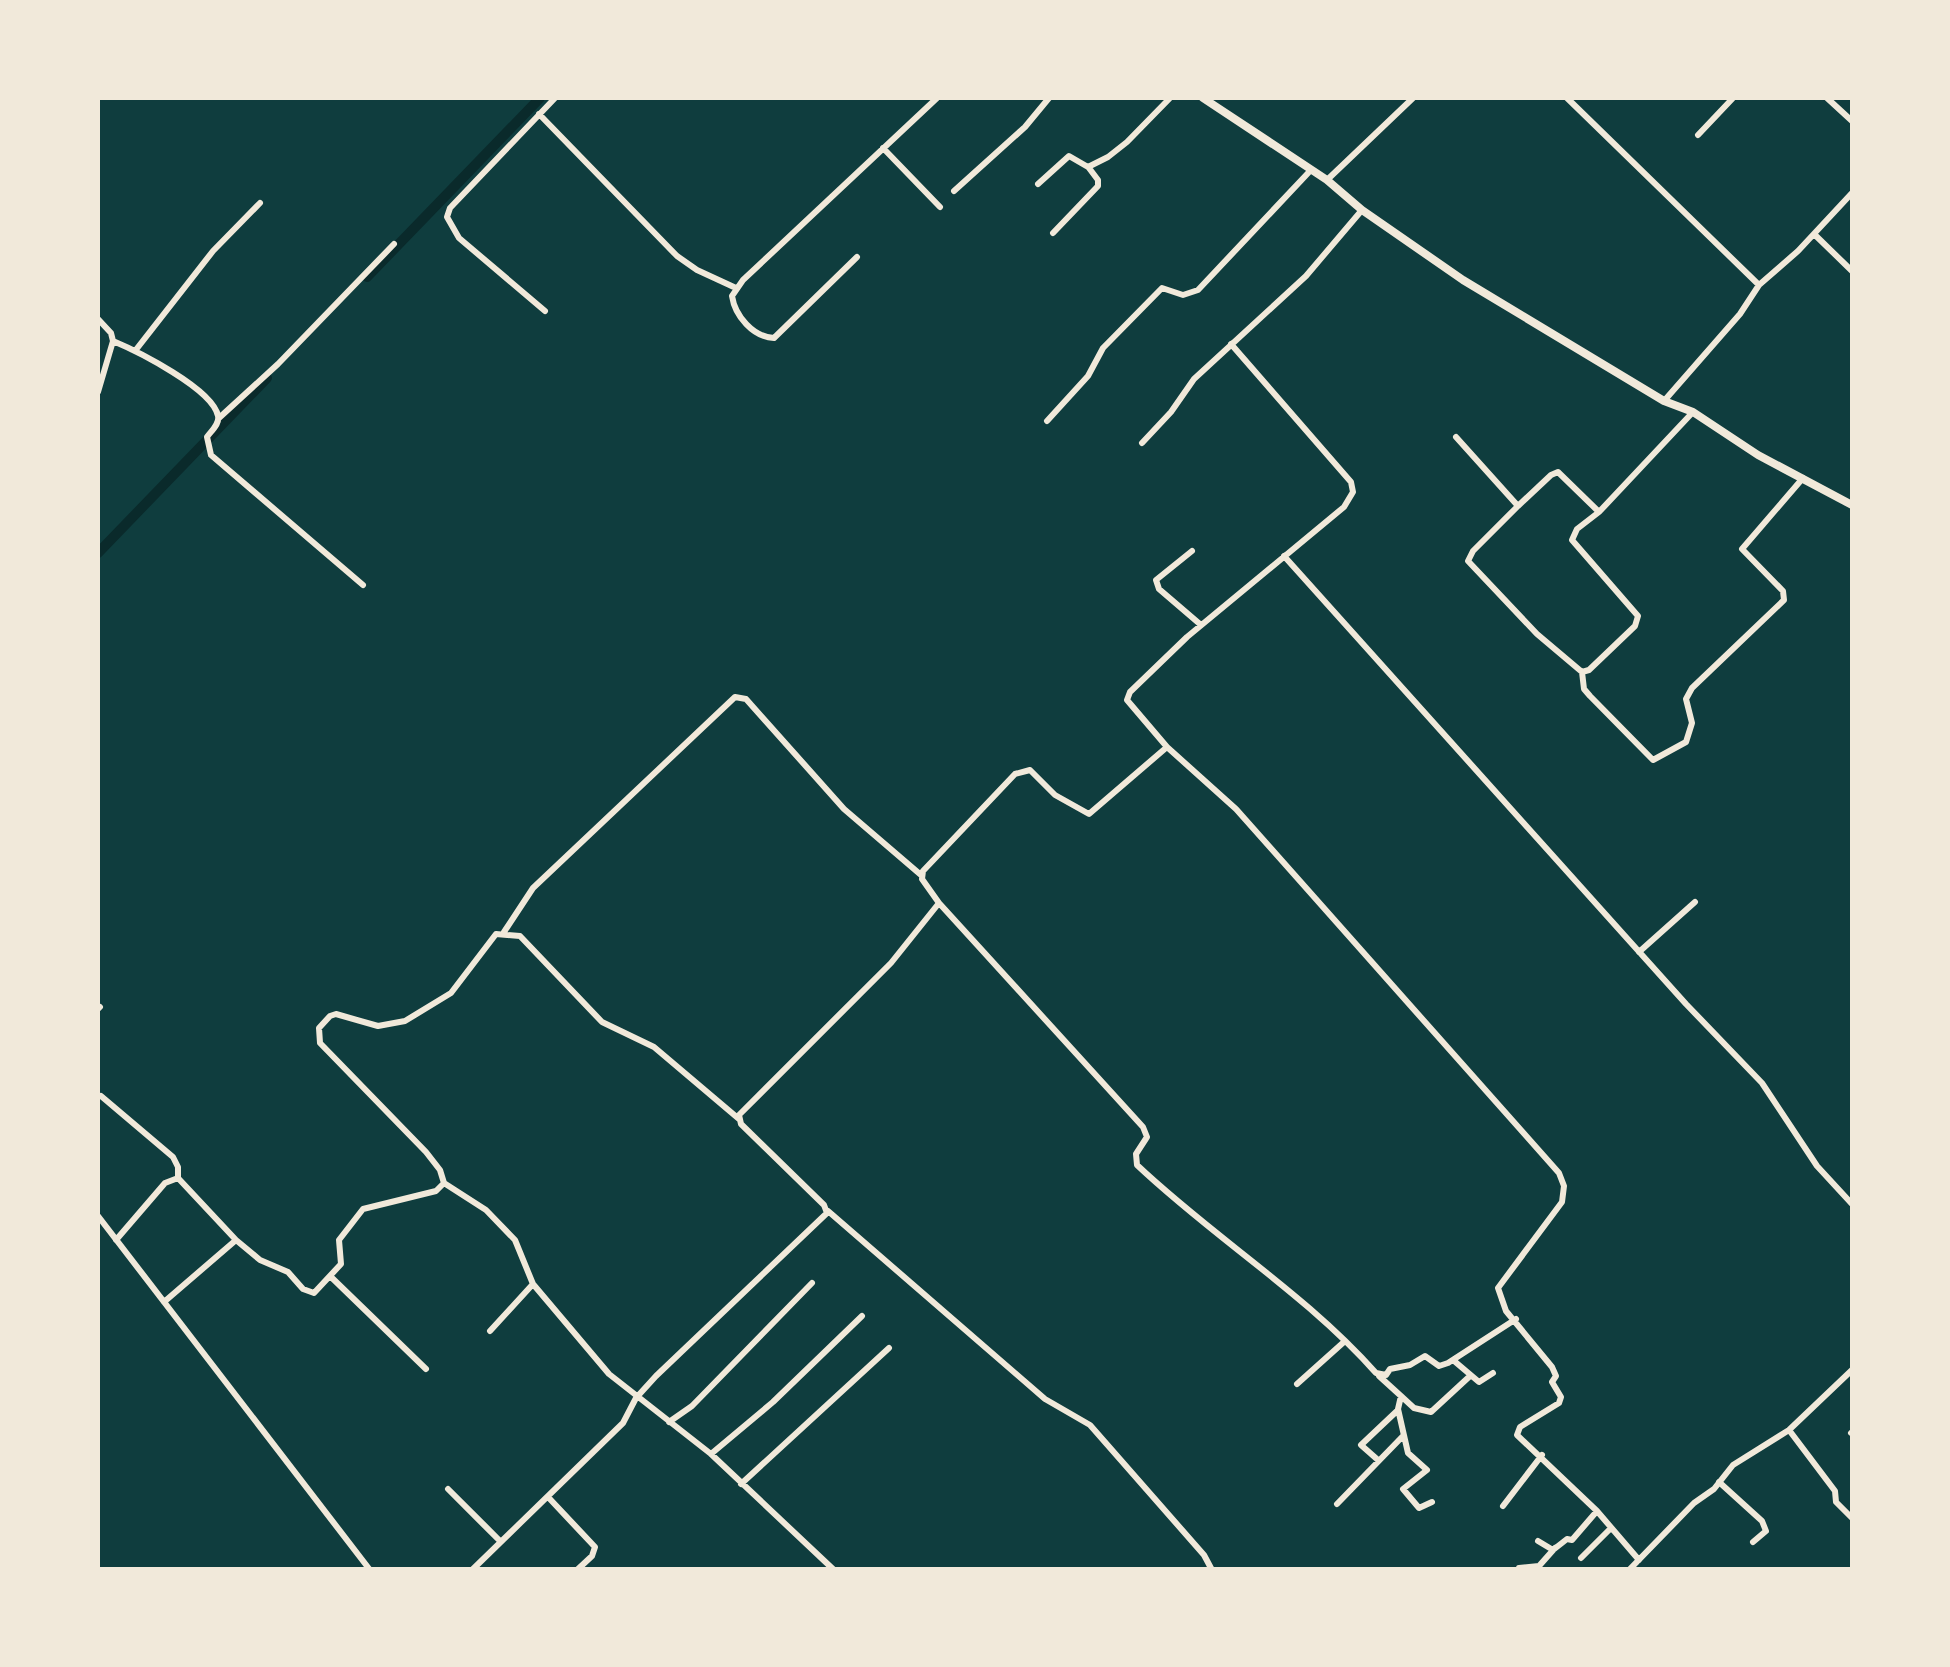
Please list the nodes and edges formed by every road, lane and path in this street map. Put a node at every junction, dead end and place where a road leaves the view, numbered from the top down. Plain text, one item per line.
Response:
1 (554, 98) edge
2 (937, 98) edge
3 (1050, 98) edge
4 (1170, 98) edge
5 (1203, 98) edge
6 (1413, 98) edge
7 (1566, 98) edge
8 (1733, 98) edge
9 (1827, 98) edge
10 (539, 114) junction
11 (1852, 121) edge
12 (1698, 135) dead end
13 (883, 148) junction
14 (1088, 168) junction
15 (1310, 171) junction
16 (1327, 180) junction
17 (1038, 184) dead end
18 (954, 191) dead end
19 (1852, 193) edge
20 (260, 204) dead end
21 (940, 207) dead end
22 (1362, 210) junction
23 (1053, 232) dead end
24 (1814, 234) junction
25 (394, 244) dead end
26 (857, 257) dead end
27 (1852, 270) edge
28 (1758, 285) junction
29 (736, 288) junction
30 (544, 311) dead end
31 (98, 318) edge
32 (113, 341) junction
33 (1231, 344) junction
34 (135, 351) junction
35 (98, 392) edge
36 (1664, 401) junction
37 (1693, 412) junction
38 (218, 418) junction
39 (1047, 421) dead end
40 (1456, 437) dead end
41 (1142, 443) dead end
42 (1804, 477) junction
43 (1852, 505) edge
44 (1518, 506) junction
45 (1600, 512) junction
46 (1192, 551) dead end
47 (1284, 556) junction
48 (363, 586) dead end
49 (1201, 626) junction
50 (1582, 672) junction
51 (1167, 747) junction
52 (922, 875) junction
53 (1695, 902) dead end
54 (940, 903) junction
55 (504, 932) junction
56 (1640, 952) junction
57 (101, 1096) dead end
58 (738, 1119) junction
59 (178, 1178) junction
60 (444, 1183) junction
61 (1852, 1204) edge
62 (828, 1211) junction
63 (98, 1216) edge
64 (116, 1240) junction
65 (236, 1240) junction
66 (330, 1276) junction
67 (812, 1283) dead end
68 (533, 1284) junction
69 (164, 1302) junction
70 (862, 1316) dead end
71 (1516, 1320) junction
72 (490, 1330) dead end
73 (1345, 1341) junction
74 (889, 1348) dead end
75 (1454, 1360) junction
76 (426, 1369) dead end
77 (1852, 1370) edge
78 (1493, 1374) dead end
79 (1379, 1375) junction
80 (1470, 1376) junction
81 (1297, 1384) dead end
82 (1401, 1396) junction
83 (636, 1398) junction
84 (1398, 1409) junction
85 (669, 1422) junction
86 (1790, 1430) junction
87 (1403, 1436) junction
88 (711, 1454) junction
89 (1542, 1456) junction
90 (1378, 1460) junction
91 (1719, 1482) junction
92 (742, 1484) junction
93 (448, 1490) dead end
94 (548, 1497) junction
95 (1432, 1502) dead end
96 (1337, 1504) dead end
97 (1502, 1506) dead end
98 (1597, 1511) junction
99 (1852, 1518) edge
100 (1611, 1528) junction
101 (1538, 1541) dead end
102 (500, 1542) junction
103 (1753, 1542) dead end
104 (1556, 1548) junction
105 (1582, 1558) dead end
106 (1640, 1560) junction
107 (1519, 1568) edge
108 (370, 1570) edge
109 (472, 1570) edge
110 (577, 1570) edge
111 (834, 1570) edge
112 (1212, 1570) edge
113 (1629, 1570) edge

1 - 10 street
2 - 13 street
3 - 18 street
4 - 14 street
5 - 15 street
6 - 16 street
7 - 28 street
8 - 12 street
9 - 11 street
10 - 29 street
10 - 30 street
13 - 21 street
13 - 29 street
14 - 17 street
14 - 23 street
15 - 16 street
15 - 39 street
16 - 22 street
19 - 24 street
20 - 34 street
22 - 33 street
22 - 36 street
24 - 27 street
24 - 28 street
25 - 38 street
26 - 29 street
28 - 36 street
31 - 32 street
32 - 34 street
32 - 35 street
33 - 41 street
33 - 47 street
34 - 38 street
36 - 37 street
37 - 42 street
37 - 45 street
38 - 48 street
40 - 44 street
42 - 43 street
42 - 50 street
44 - 45 street
44 - 50 street
45 - 50 street
46 - 49 street
47 - 49 street
47 - 56 street
49 - 51 street
51 - 52 street
51 - 71 street
52 - 54 street
52 - 55 street
53 - 56 street
54 - 58 street
54 - 73 street
55 - 58 street
55 - 60 street
56 - 61 street
57 - 59 street
58 - 62 street
59 - 64 street
59 - 65 street
60 - 66 street
60 - 68 street
62 - 83 street
62 - 112 street
63 - 64 street
64 - 69 street
65 - 66 street
65 - 69 street
66 - 76 street
67 - 85 street
68 - 72 street
68 - 83 street
69 - 108 street
70 - 88 street
71 - 75 street
71 - 89 street
73 - 79 street
73 - 81 street
74 - 92 street
75 - 79 street
75 - 80 street
77 - 86 street
78 - 80 street
79 - 82 street
80 - 82 street
82 - 84 street
83 - 85 street
83 - 94 street
84 - 87 street
84 - 90 street
85 - 88 street
86 - 91 street
86 - 99 street
87 - 90 street
87 - 95 street
88 - 92 street
89 - 97 street
89 - 98 street
90 - 96 street
91 - 103 street
91 - 106 street
92 - 111 street
93 - 102 street
94 - 102 street
94 - 110 street
98 - 100 street
98 - 104 street
100 - 105 street
100 - 106 street
101 - 104 street
102 - 109 street
104 - 107 street
106 - 113 street

